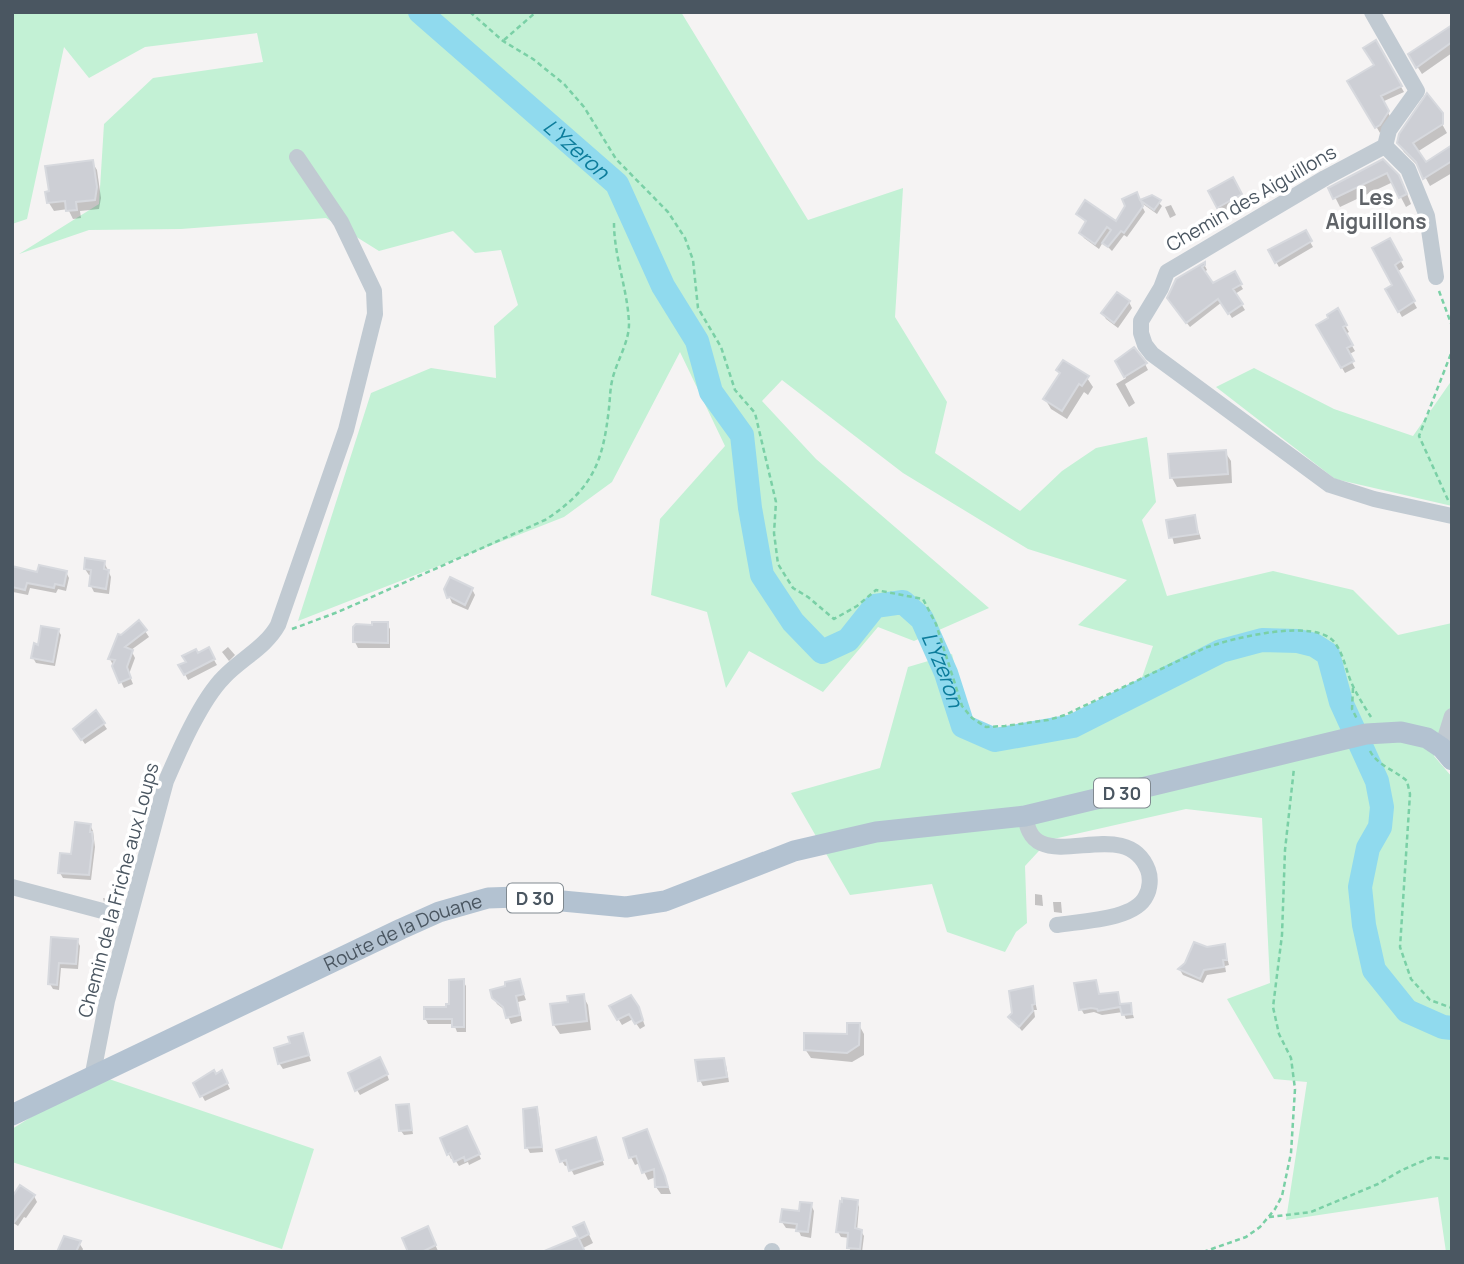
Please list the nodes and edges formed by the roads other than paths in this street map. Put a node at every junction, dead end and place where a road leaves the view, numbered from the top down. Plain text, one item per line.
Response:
1 (1372, 12) edge
2 (1385, 145) junction
3 (297, 157) dead end
4 (1436, 277) road end
5 (1452, 516) edge
6 (1452, 716) edge
7 (1447, 754) edge
8 (1025, 816) junction
9 (12, 887) edge
10 (129, 918) junction
11 (1057, 925) dead end
12 (92, 1078) junction
13 (12, 1115) edge

1 - 2 street
2 - 4 street
2 - 5 street, Chemin des Aiguillons
3 - 10 street, Chemin de la Friche aux Loups
6 - 7 street
7 - 8 main road, Route de la Douane / D 30
8 - 11 street
8 - 12 main road, Route de la Douane / D 30
9 - 10 street
10 - 12 street, Chemin de la Friche aux Loups
12 - 13 main road, Route de la Douane / D 30

